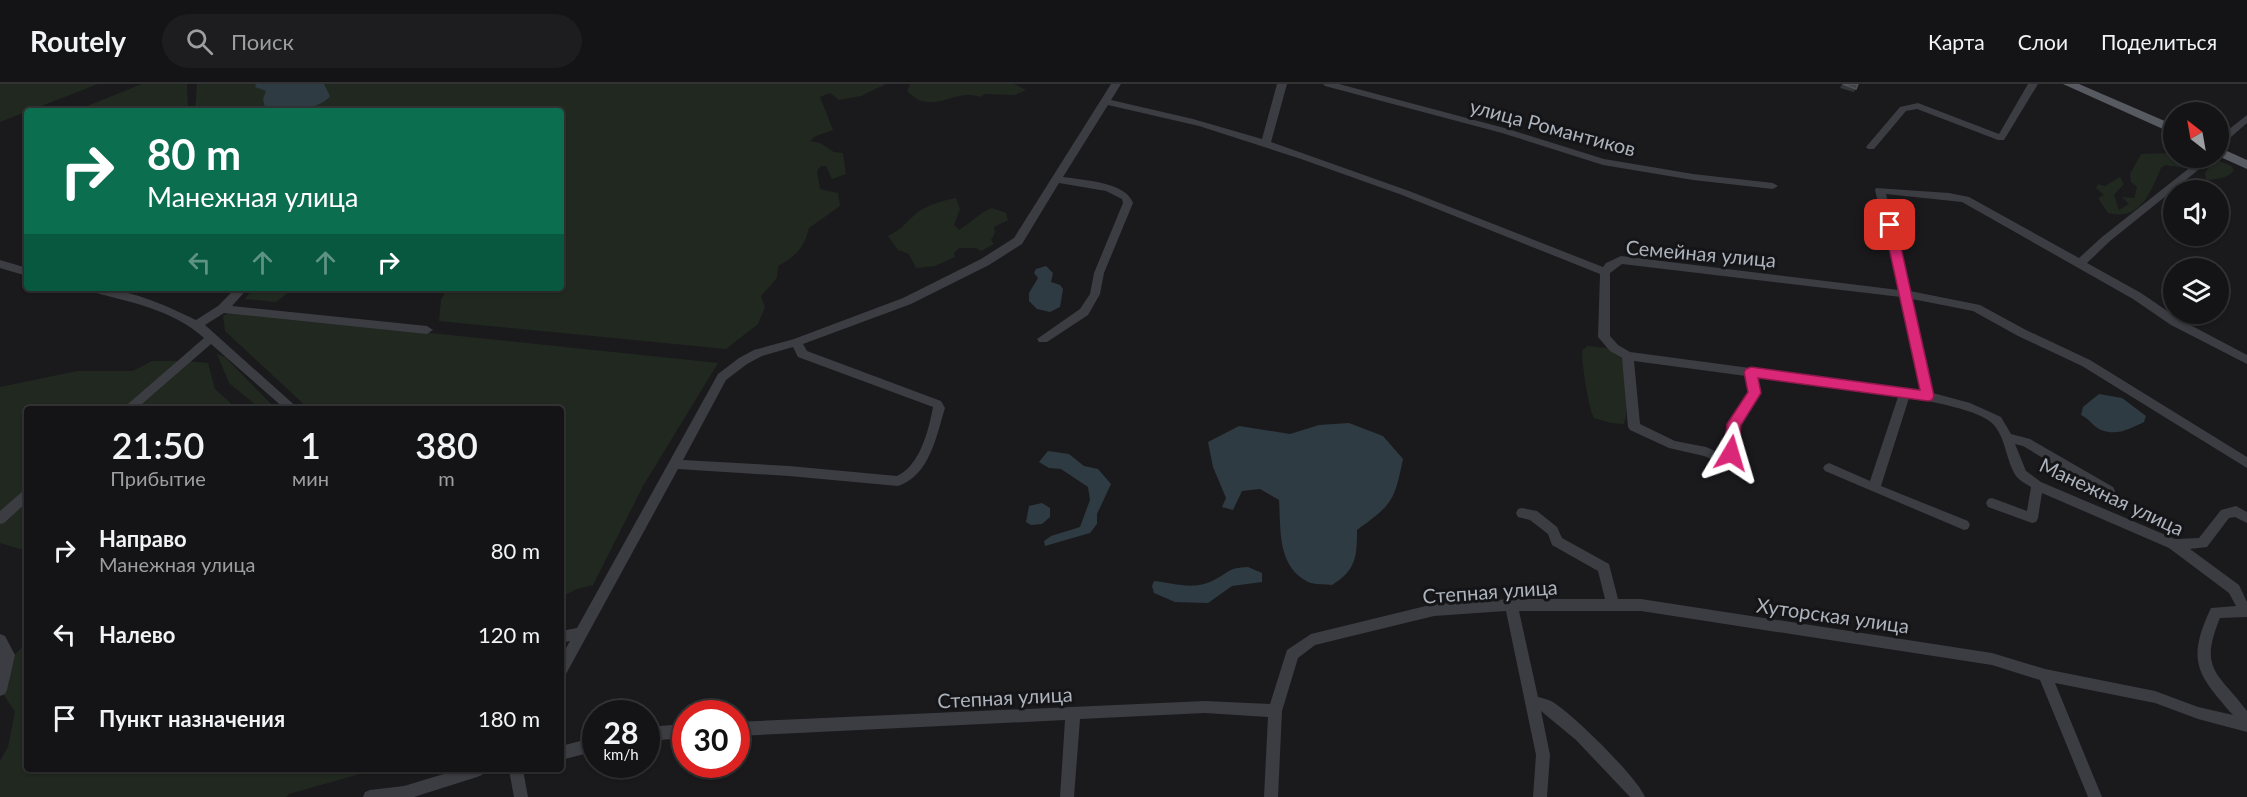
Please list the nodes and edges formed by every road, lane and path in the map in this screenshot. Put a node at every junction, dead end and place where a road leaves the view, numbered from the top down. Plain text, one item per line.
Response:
1 (1116, 84) edge
2 (1282, 84) edge
3 (1329, 84) edge
4 (2033, 84) edge
5 (2069, 84) edge
6 (2091, 84) edge
7 (1105, 101) junction
8 (2163, 116) edge
9 (2247, 118) edge
10 (2163, 125) edge
11 (2229, 135) edge
12 (1265, 145) junction
13 (1870, 147) dead end
14 (2229, 149) edge
15 (2229, 152) edge
16 (2247, 155) edge
17 (2247, 165) edge
18 (2195, 168) edge
19 (1057, 179) junction
20 (1773, 186) dead end
21 (2080, 263) junction
22 (0, 264) edge
23 (24, 271) edge
24 (1605, 272) junction
25 (105, 291) edge
26 (240, 291) edge
27 (1905, 293) junction
28 (222, 309) junction
29 (196, 325) junction
30 (427, 330) dead end
31 (212, 336) junction
32 (1043, 339) dead end
33 (797, 342) junction
34 (1628, 356) junction
35 (2247, 360) edge
36 (1751, 372) junction
37 (1905, 393) junction
38 (1928, 396) junction
39 (132, 406) edge
40 (290, 406) edge
41 (2008, 438) junction
42 (2247, 463) edge
43 (673, 464) junction
44 (1828, 468) dead end
45 (2037, 485) junction
46 (1874, 488) junction
47 (2109, 491) dead end
48 (24, 498) edge
49 (1992, 503) dead end
50 (1522, 513) dead end
51 (2247, 518) edge
52 (0, 519) edge
53 (1964, 525) dead end
54 (2174, 544) junction
55 (1613, 605) junction
56 (1511, 606) junction
57 (579, 634) junction
58 (564, 636) edge
59 (0, 640) edge
60 (564, 664) edge
61 (2045, 675) junction
62 (0, 690) edge
63 (1534, 703) junction
64 (1275, 711) junction
65 (1073, 713) junction
66 (2247, 724) edge
67 (750, 728) edge
68 (582, 748) edge
69 (564, 752) edge
70 (471, 772) edge
71 (516, 772) edge
72 (371, 797) edge
73 (520, 797) edge
74 (1067, 797) edge
75 (1271, 797) edge
76 (1540, 797) edge
77 (1638, 797) edge
78 (2095, 797) edge

1 - 7 street
2 - 12 street
3 - 20 street, улица Романтиков
4 - 13 street
5 - 10 main road
6 - 8 main road
7 - 12 street, Семейная улица
7 - 19 street
9 - 11 street
12 - 24 street, Семейная улица
14 - 16 main road
15 - 17 main road
18 - 21 street
19 - 32 street
19 - 33 street
21 - 27 street
21 - 35 street
22 - 23 street
24 - 27 street, Семейная улица
24 - 34 street
25 - 29 street
26 - 28 street
27 - 38 street
27 - 42 street, Семейная улица
28 - 29 street
28 - 30 street
29 - 31 street
31 - 39 street
31 - 40 street
33 - 43 street
33 - 43 street
34 - 36 street, Манежная улица
34 - 36 street
36 - 37 street, Манежная улица
37 - 38 street, Манежная улица
37 - 46 street
38 - 41 street, Манежная улица
41 - 45 street, Манежная улица
41 - 47 street
43 - 57 street
44 - 46 street
45 - 49 street
45 - 54 street, Манежная улица
46 - 53 street
48 - 52 street
50 - 55 street
51 - 54 street
54 - 66 street, Манежная улица
55 - 56 street, Степная улица
55 - 61 street, Хуторская улица
56 - 63 street
56 - 64 street, Степная улица
57 - 58 street
57 - 60 street
59 - 62 street
61 - 66 street, Хуторская улица
61 - 78 street
63 - 76 street
63 - 77 street
64 - 65 street, Степная улица
64 - 75 street, Степная улица
65 - 67 street, Степная улица
65 - 74 street
68 - 69 street
70 - 72 street
71 - 73 street

